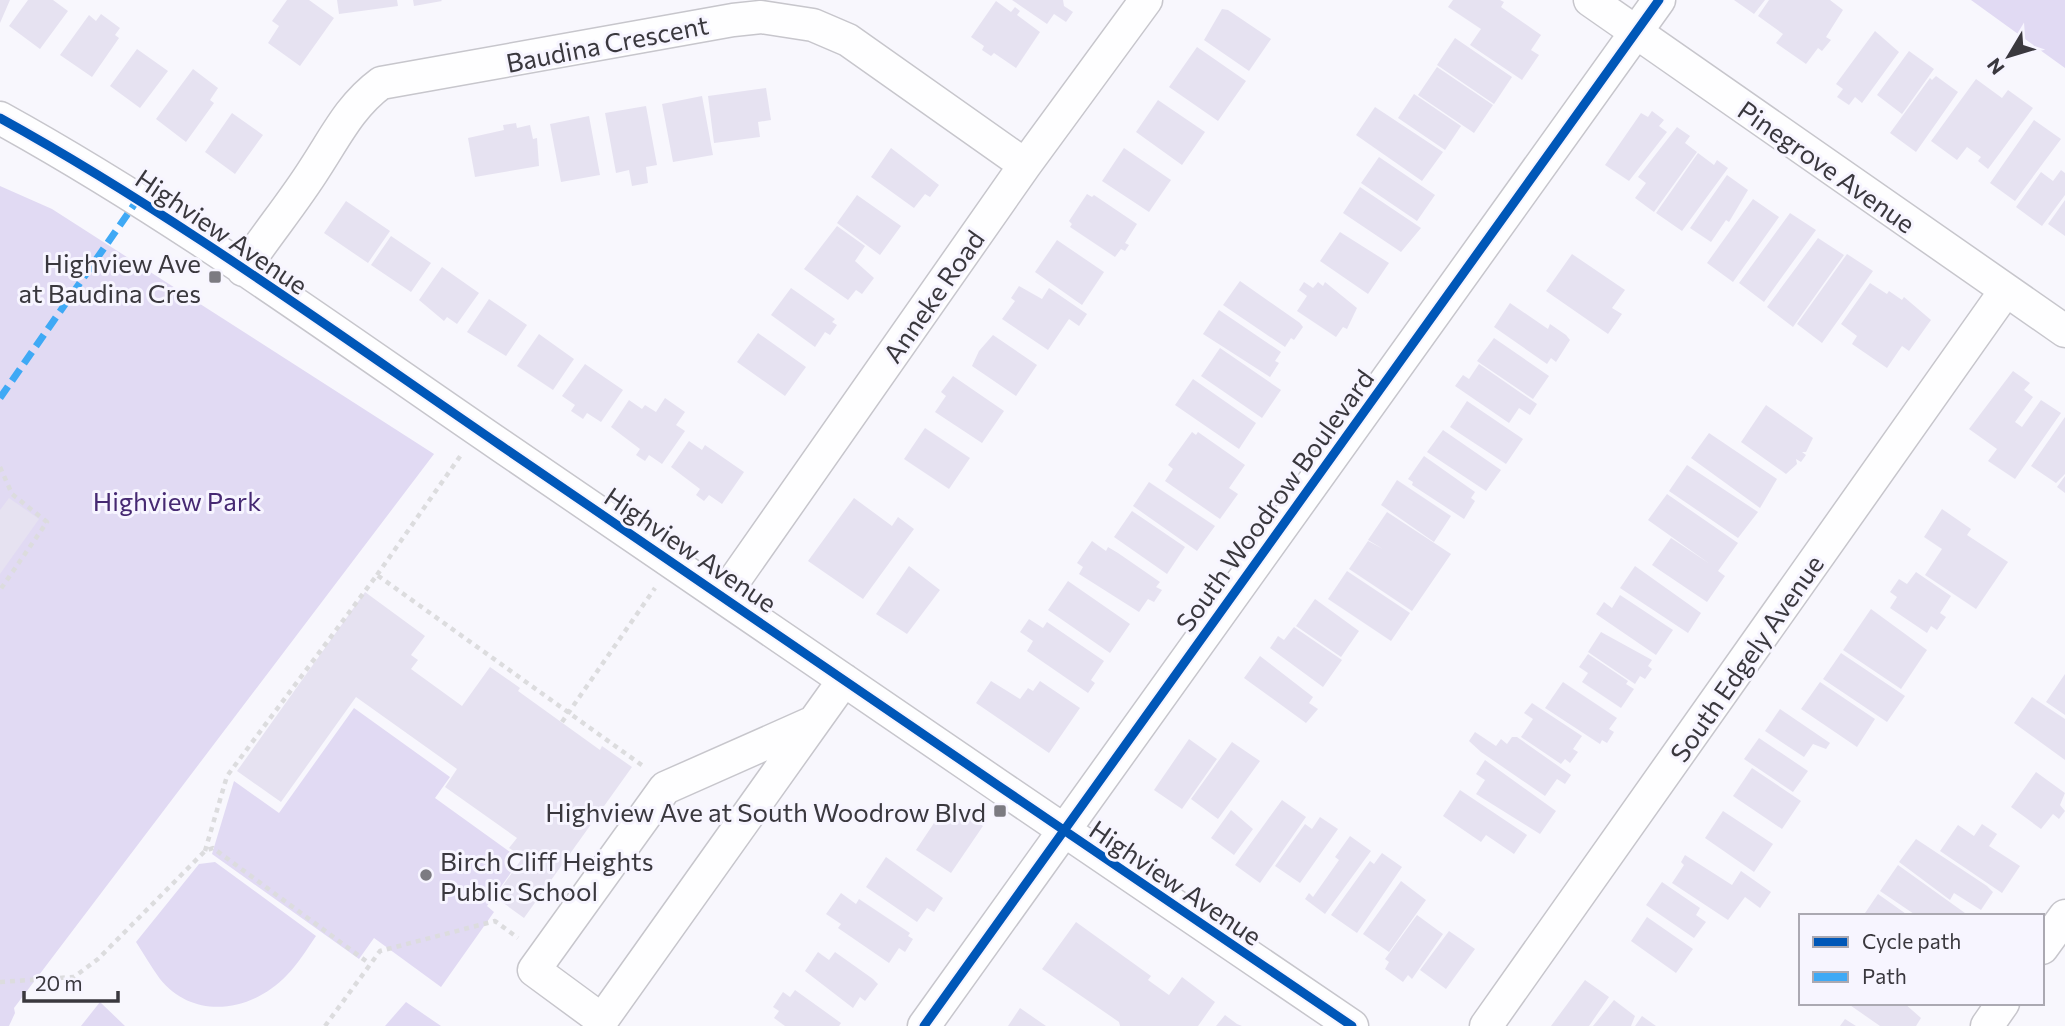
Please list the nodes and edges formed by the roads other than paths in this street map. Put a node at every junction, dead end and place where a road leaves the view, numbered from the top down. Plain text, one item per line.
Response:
1 (1146, 0) edge
2 (1590, 0) edge
3 (1659, 0) edge
4 (1636, 32) junction
5 (0, 118) edge
6 (1025, 165) junction
7 (243, 270) junction
8 (2006, 290) junction
9 (2065, 331) edge
10 (724, 595) junction
11 (844, 680) junction
12 (814, 722) junction
13 (1062, 831) junction
14 (2065, 916) edge
15 (2044, 945) edge
16 (2002, 1005) edge
17 (924, 1026) edge
18 (1352, 1026) edge
19 (1486, 1026) edge
20 (1987, 1026) edge

1 - 6 street, Anneke Road
2 - 4 street, Pinegrove Avenue
3 - 4 street, South Woodrow Boulevard
4 - 8 street, Pinegrove Avenue
4 - 13 street, South Woodrow Boulevard
5 - 7 street, Highview Avenue
6 - 7 street, Baudina Crescent
6 - 10 street, Anneke Road
7 - 10 street, Highview Avenue
8 - 9 street, Pinegrove Avenue
8 - 19 street, South Edgely Avenue
10 - 11 street, Highview Avenue
11 - 12 street
11 - 13 street, Highview Avenue
12 - 12 street
13 - 17 street, South Woodrow Boulevard
13 - 18 street, Highview Avenue
14 - 15 street
16 - 20 street

